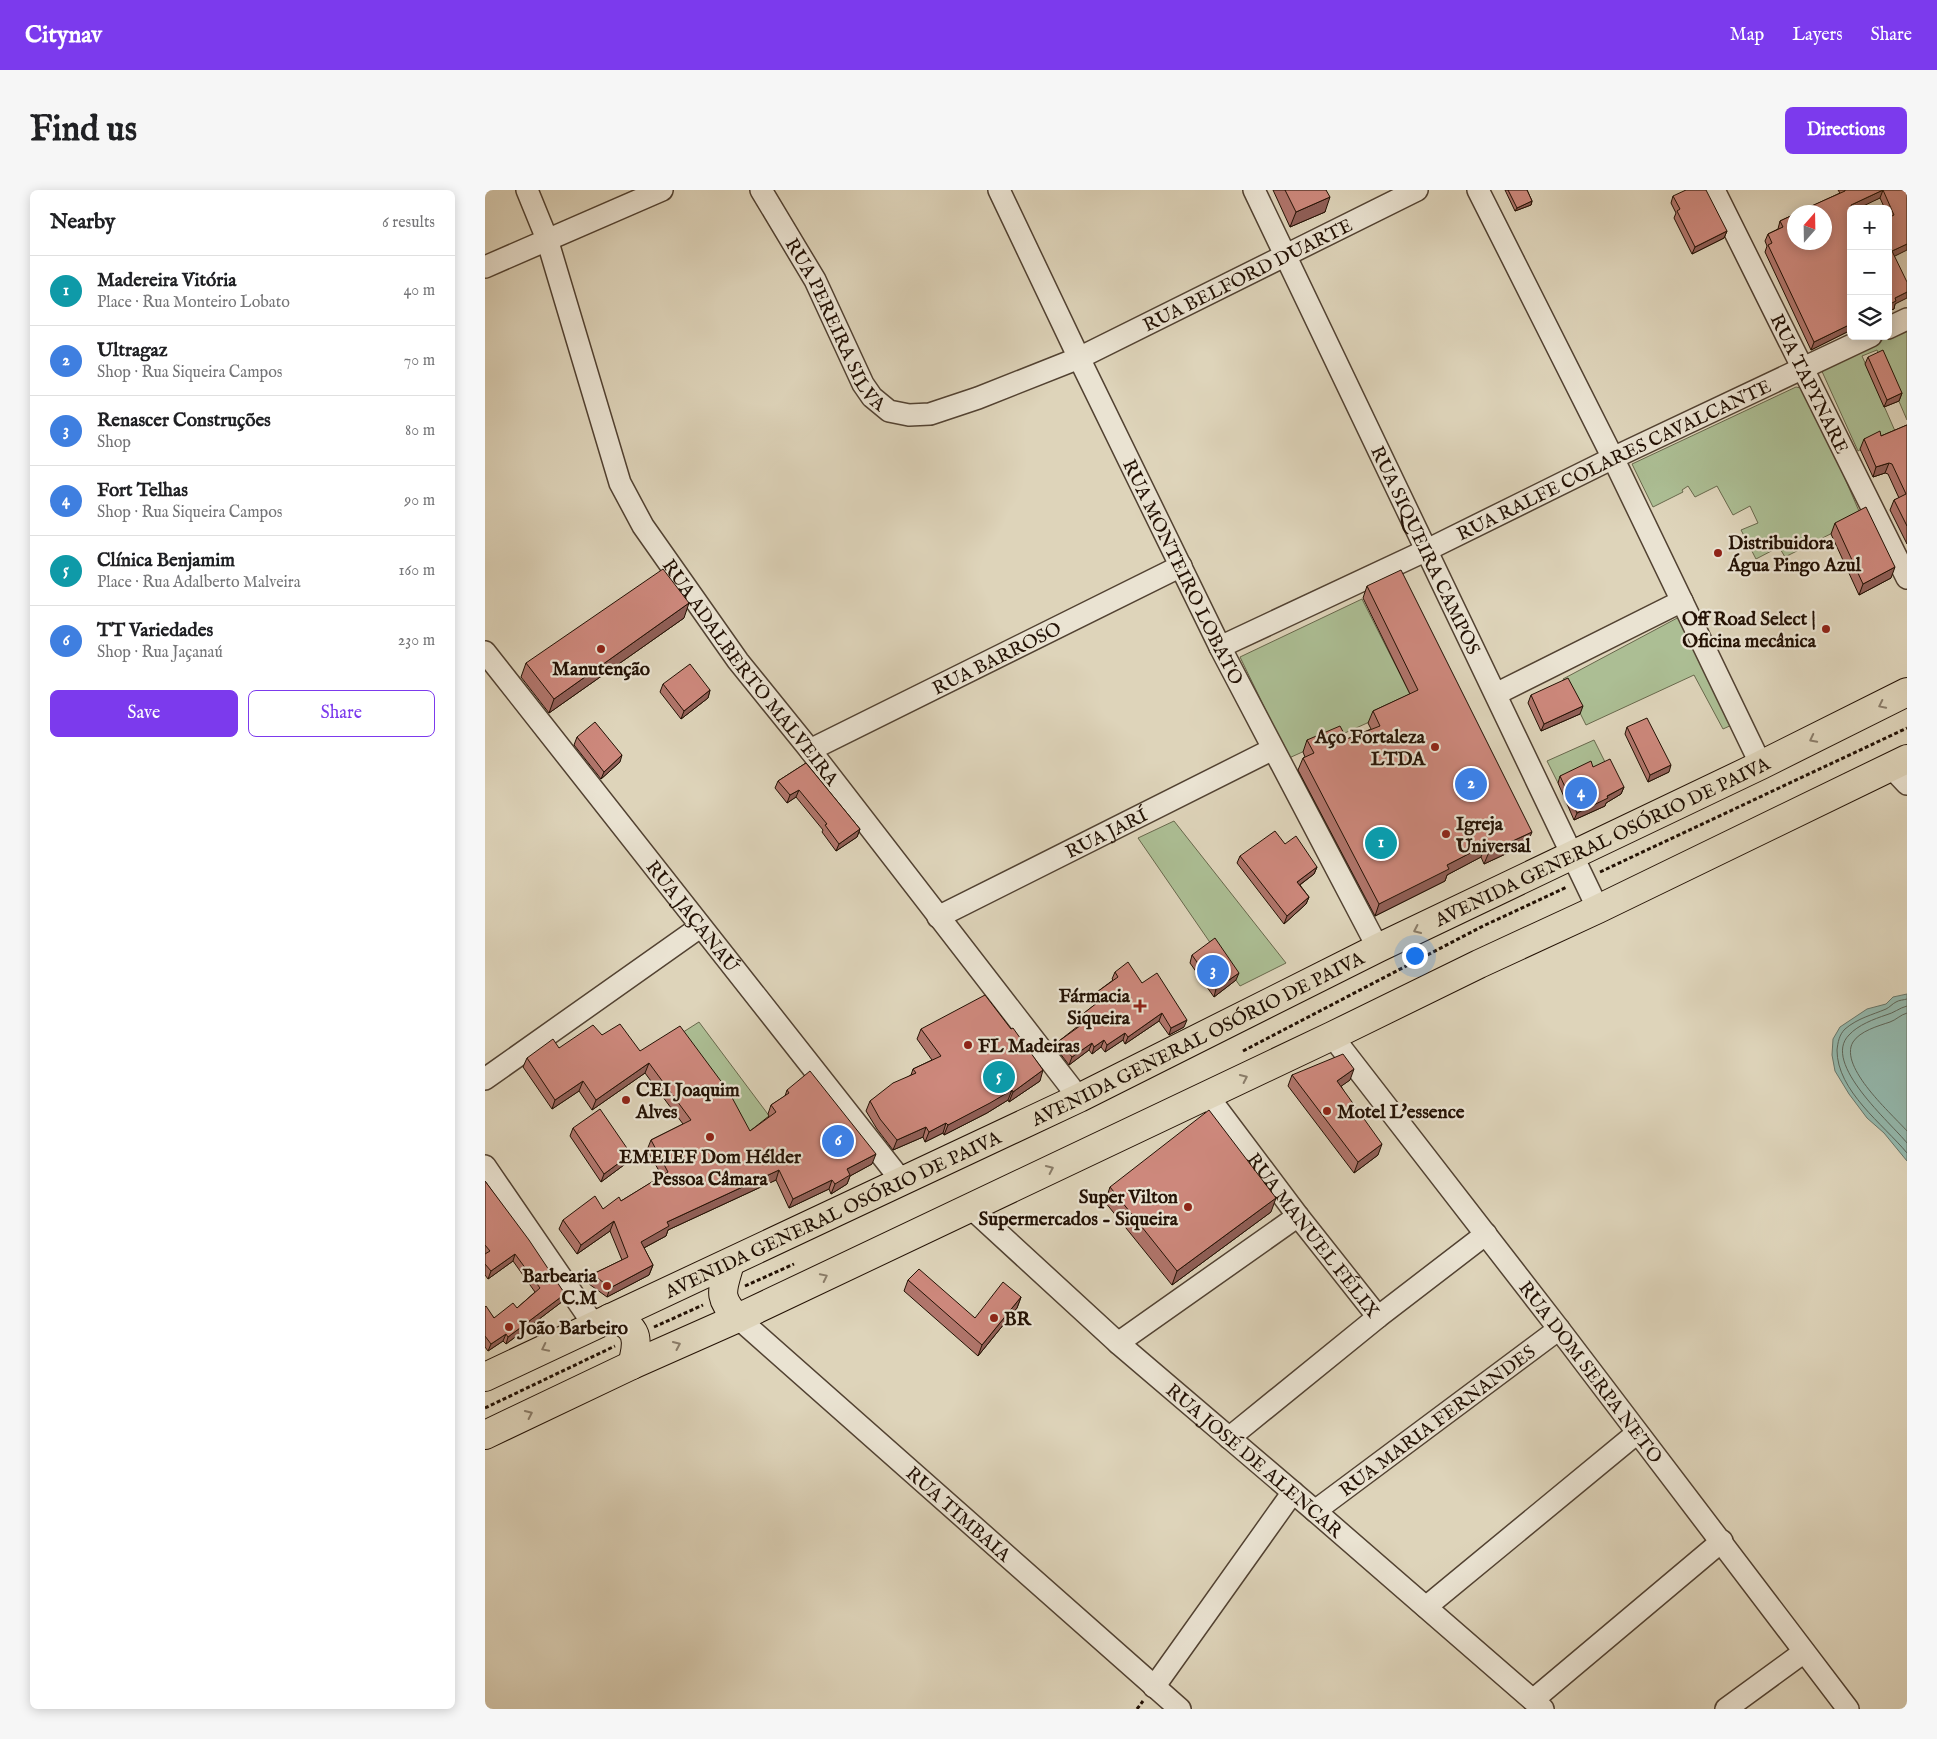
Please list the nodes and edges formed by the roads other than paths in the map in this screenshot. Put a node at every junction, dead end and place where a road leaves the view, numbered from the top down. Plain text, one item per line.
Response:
1 (527, 190) edge
2 (662, 190) edge
3 (761, 190) edge
4 (999, 190) edge
5 (1254, 190) edge
6 (1417, 190) edge
7 (1479, 190) edge
8 (1714, 190) edge
9 (547, 239) junction
10 (1287, 255) junction
11 (485, 267) edge
12 (1907, 319) edge
13 (1892, 326) edge
14 (1863, 340) edge
15 (1079, 358) junction
16 (1803, 369) junction
17 (1613, 458) junction
18 (1427, 550) junction
19 (1181, 566) junction
20 (1907, 578) edge
21 (1682, 601) junction
22 (1220, 647) junction
23 (485, 652) edge
24 (1907, 692) edge
25 (1496, 694) junction
26 (1273, 749) junction
27 (810, 750) junction
28 (1761, 766) junction
29 (1902, 770) edge
30 (1579, 867) junction
31 (1598, 909) junction
32 (938, 917) junction
33 (700, 927) junction
34 (1378, 948) junction
35 (1332, 1036) junction
36 (485, 1079) edge
37 (1207, 1095) junction
38 (1079, 1098) junction
39 (485, 1166) edge
40 (901, 1180) junction
41 (970, 1207) junction
42 (1298, 1216) junction
43 (1486, 1234) junction
44 (730, 1263) junction
45 (730, 1308) junction
46 (1378, 1317) junction
47 (602, 1321) junction
48 (1559, 1329) junction
49 (1119, 1344) junction
50 (632, 1365) junction
51 (485, 1377) edge
52 (1637, 1432) junction
53 (485, 1435) edge
54 (1229, 1438) junction
55 (1293, 1492) junction
56 (1315, 1511) junction
57 (1722, 1541) junction
58 (1426, 1607) junction
59 (1804, 1652) junction
60 (1155, 1687) junction
61 (1538, 1704) edge
62 (1180, 1709) edge
63 (1726, 1709) edge
64 (1848, 1709) edge

1 - 9 street, RUA ADALBERTO MALVEIRA
2 - 9 street
3 - 15 street, RUA PEREIRA SILVA
4 - 15 street, RUA MONTEIRO LOBATO
5 - 10 street, RUA SIQUEIRA CAMPOS
6 - 10 street, RUA BELFORD DUARTE
7 - 17 street
8 - 16 street, RUA TAPYNARE
9 - 11 street
9 - 27 street, RUA ADALBERTO MALVEIRA
10 - 15 street, RUA BELFORD DUARTE
10 - 18 street, RUA SIQUEIRA CAMPOS
12 - 13 street
14 - 16 street, RUA RALFE COLARES CAVALCANTE
15 - 19 street, RUA MONTEIRO LOBATO
16 - 17 street, RUA RALFE COLARES CAVALCANTE
16 - 20 street, RUA TAPYNARE
17 - 18 street, RUA RALFE COLARES CAVALCANTE
17 - 21 street
18 - 22 street, RUA RALFE COLARES CAVALCANTE
18 - 25 street, RUA SIQUEIRA CAMPOS
19 - 22 street, RUA MONTEIRO LOBATO
19 - 27 street, RUA BARROSO
21 - 25 street
21 - 28 street
22 - 26 street, RUA MONTEIRO LOBATO
23 - 33 street, RUA JAÇANAÚ
24 -> 28 main road, AVENIDA GENERAL OSÓRIO DE PAIVA
25 - 30 street, RUA SIQUEIRA CAMPOS
26 - 32 street, RUA JARÍ
26 - 34 street, RUA MONTEIRO LOBATO
27 - 32 street, RUA ADALBERTO MALVEIRA
28 - 30 main road, AVENIDA GENERAL OSÓRIO DE PAIVA
29 - 31 main road
30 - 31 street, RUA SIQUEIRA CAMPOS
30 -> 34 main road, AVENIDA GENERAL OSÓRIO DE PAIVA
31 - 35 main road
32 - 38 street, RUA ADALBERTO MALVEIRA
33 - 36 street
33 - 40 street, RUA JAÇANAÚ
34 - 38 main road, AVENIDA GENERAL OSÓRIO DE PAIVA
37 -> 35 main road
35 - 43 street, RUA DOM SERPA NETO
41 -> 37 main road
37 - 42 street, RUA MANUEL FÉLIX
38 - 40 main road, AVENIDA GENERAL OSÓRIO DE PAIVA
39 - 47 street
40 - 44 main road, AVENIDA GENERAL OSÓRIO DE PAIVA
45 -> 41 main road
41 - 49 street, RUA JOSÉ DE ALENCAR
42 - 46 street, RUA MANUEL FÉLIX
42 - 49 street
43 - 46 street
43 - 48 street, RUA DOM SERPA NETO
44 - 45 main road
44 - 47 main road, AVENIDA GENERAL OSÓRIO DE PAIVA
50 -> 45 main road
45 - 60 street, RUA TIMBAIA
46 - 54 street, RUA MANUEL FÉLIX
47 - 50 main road
47 -> 51 main road, AVENIDA GENERAL OSÓRIO DE PAIVA
48 - 52 street, RUA DOM SERPA NETO
48 - 56 street, RUA MARIA FERNANDES
49 - 54 street, RUA JOSÉ DE ALENCAR
53 -> 50 main road
52 - 57 street, RUA DOM SERPA NETO
52 - 58 street
54 - 55 street, RUA JOSÉ DE ALENCAR
55 - 56 street, RUA JOSÉ DE ALENCAR
55 - 60 street
56 - 58 street, RUA JOSÉ DE ALENCAR
57 - 59 street, RUA DOM SERPA NETO
57 - 61 street
58 - 61 street, RUA JOSÉ DE ALENCAR
59 - 63 street
59 - 64 street, RUA DOM SERPA NETO
60 - 62 street, RUA TIMBAIA

